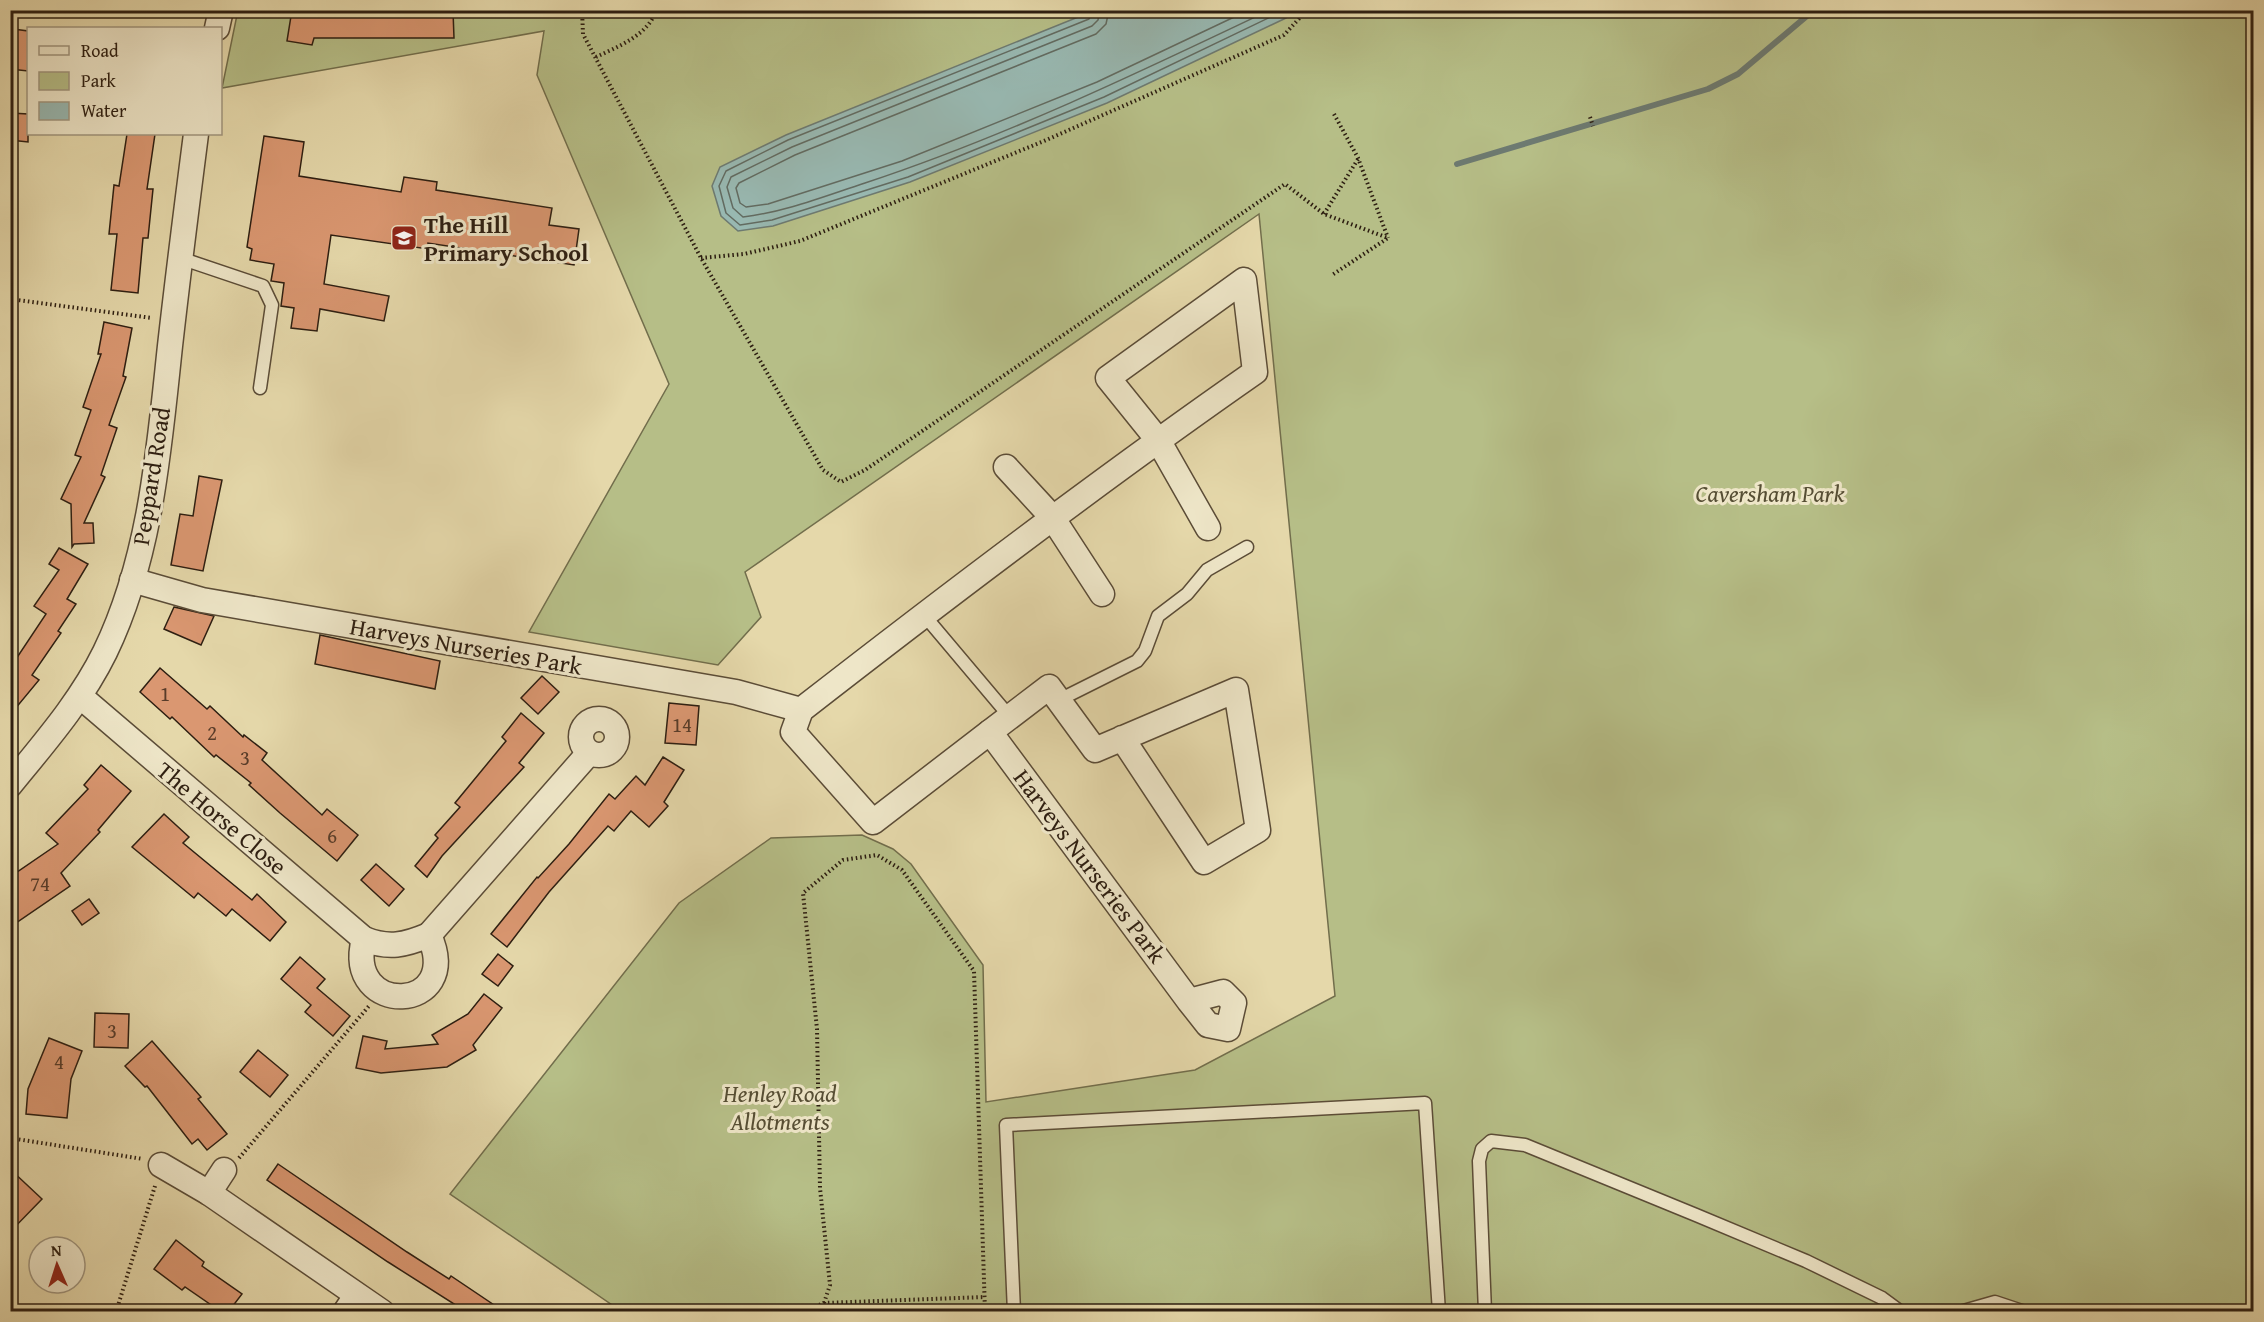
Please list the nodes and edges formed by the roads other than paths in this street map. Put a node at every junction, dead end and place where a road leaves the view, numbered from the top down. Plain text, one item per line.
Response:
1 (221, 10) edge
2 (217, 27) edge
3 (196, 135) edge
4 (180, 258) junction
5 (260, 388) dead end
6 (1158, 440) junction
7 (1006, 467) dead end
8 (1052, 517) junction
9 (1208, 528) dead end
10 (1247, 547) dead end
11 (132, 580) junction
12 (1102, 594) dead end
13 (924, 615) junction
14 (81, 697) junction
15 (1059, 700) junction
16 (801, 710) junction
17 (1010, 717) junction
18 (990, 732) junction
19 (1122, 738) junction
20 (589, 753) dead end
21 (10, 785) edge
22 (429, 935) junction
23 (364, 939) junction
24 (1190, 1001) dead end
25 (161, 1165) road end
26 (224, 1170) road end
27 (209, 1193) junction
28 (352, 1291) junction
29 (338, 1311) edge
30 (382, 1311) edge
31 (1014, 1311) edge
32 (1439, 1311) edge
33 (1485, 1311) edge
34 (1901, 1311) edge
35 (1960, 1311) edge
36 (2025, 1311) edge

1 - 2 street
3 - 4 street, Peppard Road
4 - 5 lane
4 - 11 street, Peppard Road
6 - 6 street
6 - 8 street
6 - 9 street
7 - 8 street
8 - 12 street
8 - 13 street
10 - 15 lane
11 - 14 street, Peppard Road
11 - 16 street, Harveys Nurseries Park
13 - 16 street
13 - 17 lane
14 - 21 street, Peppard Road
14 - 23 street, The Horse Close
15 - 17 street
15 - 19 street
16 - 18 street
17 - 18 street
18 - 24 street, Harveys Nurseries Park
19 - 19 street
20 - 22 street
22 - 23 street, The Horse Close
22 - 23 street
25 - 27 street
26 - 27 street
27 - 28 street
28 - 29 lane
28 - 30 street
31 - 32 lane
33 - 34 lane
35 - 36 lane

